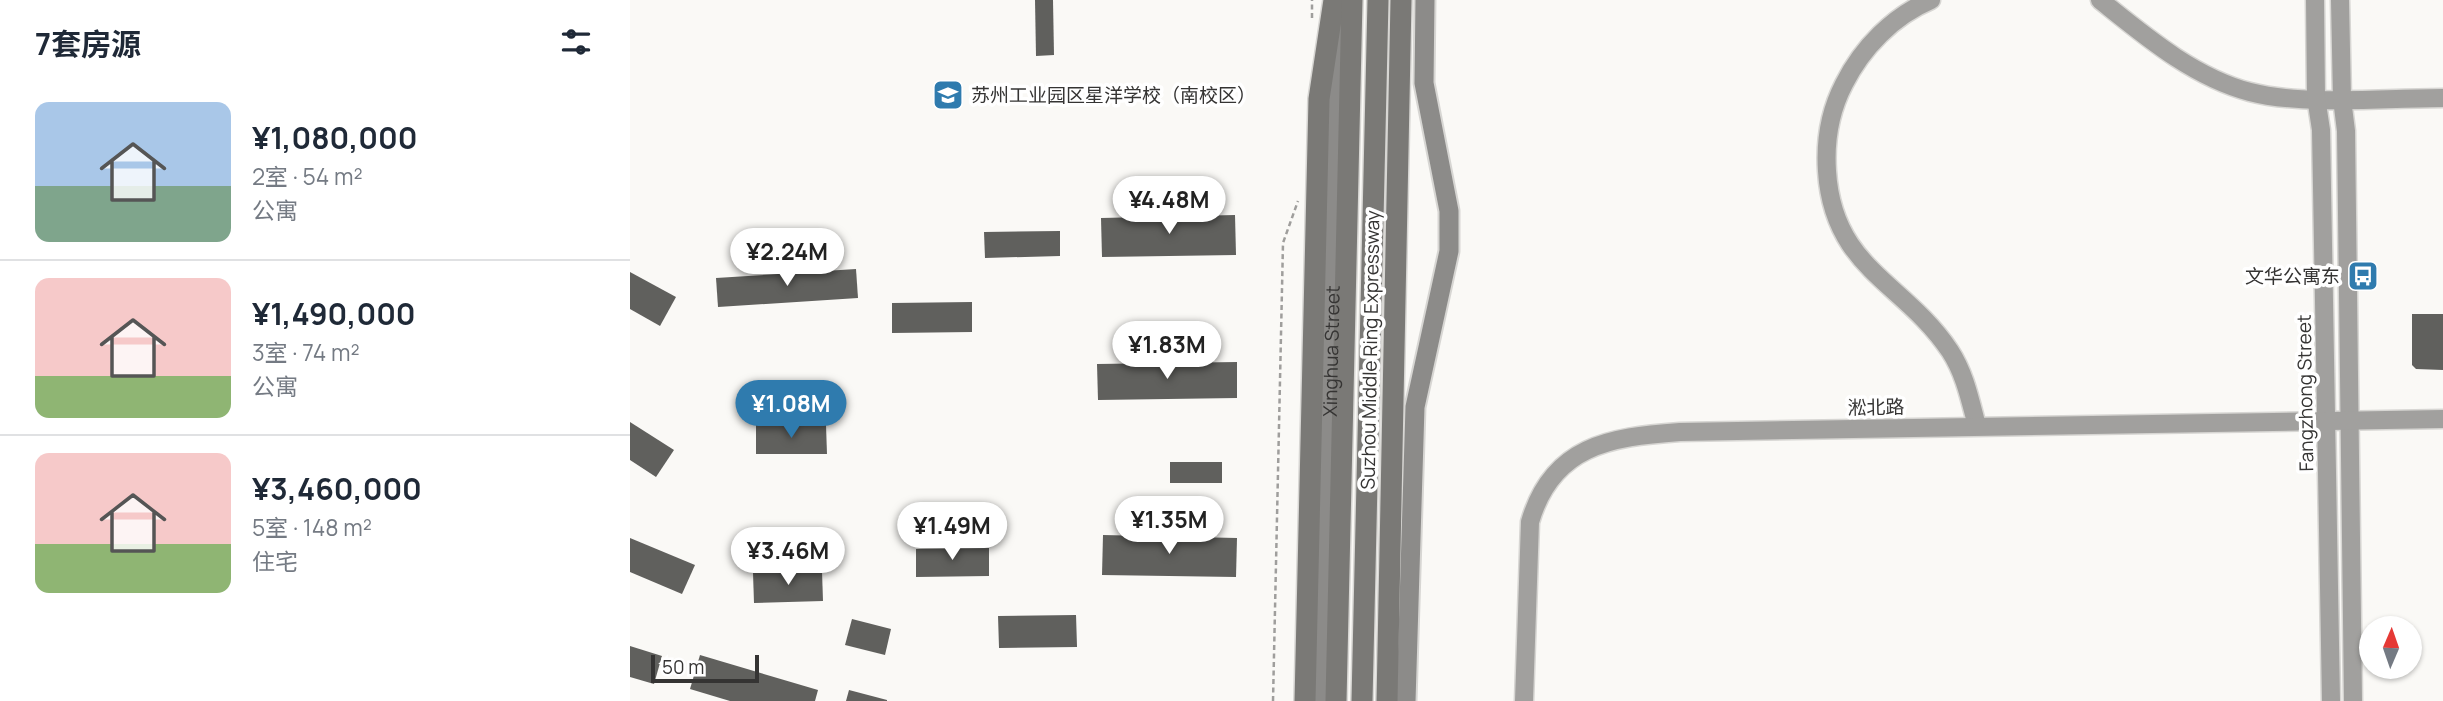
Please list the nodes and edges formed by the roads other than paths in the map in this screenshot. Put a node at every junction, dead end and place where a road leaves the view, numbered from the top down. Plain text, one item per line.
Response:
1 (1334, 0) edge
2 (1339, 0) edge
3 (1352, 0) edge
4 (1378, 0) edge
5 (1392, 0) edge
6 (1401, 0) edge
7 (1425, 0) edge
8 (1931, 0) edge
9 (2100, 0) edge
10 (2315, 0) edge
11 (2340, 0) edge
12 (2316, 97) junction
13 (2443, 97) edge
14 (2342, 99) junction
15 (2326, 419) junction
16 (2349, 419) junction
17 (2443, 419) edge
18 (1977, 426) junction
19 (1305, 701) edge
20 (1323, 701) edge
21 (1336, 701) edge
22 (1362, 701) edge
23 (1378, 701) edge
24 (1387, 701) edge
25 (1406, 701) edge
26 (1524, 701) edge
27 (2331, 701) edge
28 (2353, 701) edge

1 - 19 highway
2 - 20 main road, Xinghua Street
3 - 21 highway, Suzhou Middle Ring Expressway
4 - 22 highway, Suzhou Middle Ring Expressway
5 - 23 main road
6 - 24 highway
7 - 25 main road
8 - 18 street
9 - 12 street
10 - 12 street, Fangzhong Street
11 - 14 street
12 - 14 street
12 - 15 street, Fangzhong Street
13 - 14 street
14 - 16 street
15 - 16 street, 淞北路
15 - 18 street, 淞北路
15 - 27 street, Fangzhong Street
16 - 17 street, 淞北路
16 - 28 street
18 - 26 street, 淞北路

